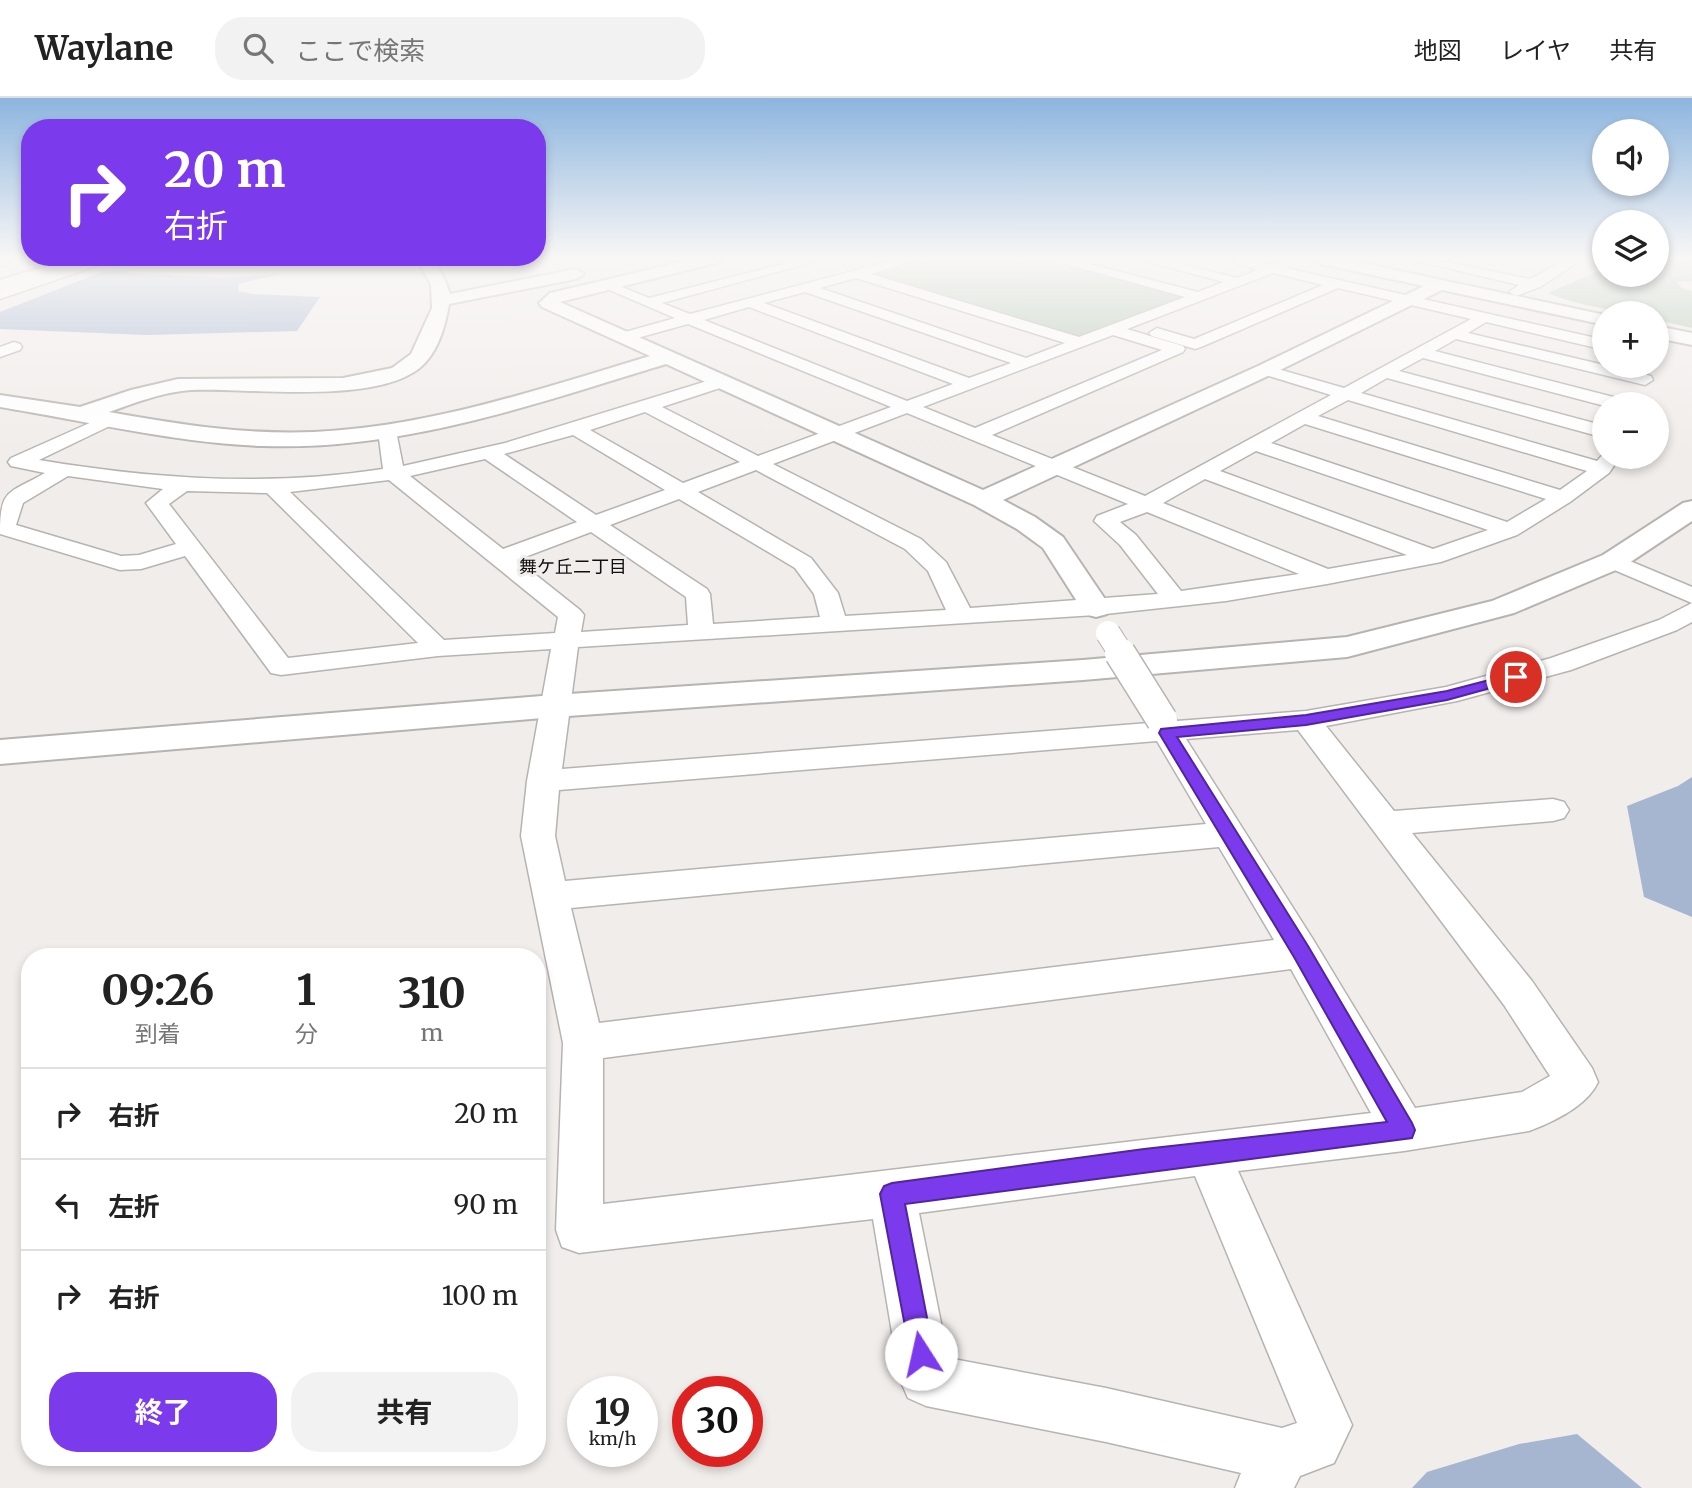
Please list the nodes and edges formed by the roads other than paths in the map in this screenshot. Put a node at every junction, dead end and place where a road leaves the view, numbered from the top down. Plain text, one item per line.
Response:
1 (436, 324) edge
2 (594, 324) edge
3 (672, 324) edge
4 (702, 324) edge
5 (806, 324) edge
6 (911, 324) edge
7 (1018, 324) edge
8 (1129, 324) edge
9 (1242, 324) edge
10 (1360, 324) edge
11 (1473, 324) edge
12 (1510, 324) edge
13 (1121, 327) junction
14 (1455, 334) junction
15 (1669, 334) edge
16 (623, 337) junction
17 (1692, 339) edge
18 (1078, 342) junction
19 (1592, 342) edge
20 (1423, 353) junction
21 (666, 358) junction
22 (1026, 363) junction
23 (1265, 370) junction
24 (1388, 373) junction
25 (1645, 379) edge
26 (720, 382) junction
27 (968, 384) junction
28 (1347, 394) junction
29 (1592, 397) edge
30 (0, 401) edge
31 (648, 406) junction
32 (908, 407) junction
33 (86, 413) junction
34 (111, 418) junction
35 (1305, 418) junction
36 (1592, 428) edge
37 (576, 429) junction
38 (387, 431) junction
39 (836, 435) junction
40 (975, 435) junction
41 (1255, 444) junction
42 (490, 454) junction
43 (1592, 459) edge
44 (758, 463) junction
45 (1054, 467) junction
46 (1599, 469) edge
47 (64, 470) junction
48 (1204, 472) junction
49 (394, 474) junction
50 (183, 485) junction
51 (272, 486) junction
52 (681, 491) junction
53 (1563, 498) junction
54 (983, 500) junction
55 (1144, 505) junction
56 (1692, 509) edge
57 (594, 523) junction
58 (1509, 530) junction
59 (191, 547) junction
60 (1433, 556) junction
61 (501, 558) junction
62 (1613, 561) junction
63 (1326, 577) junction
64 (1692, 596) edge
65 (1175, 600) junction
66 (1692, 611) edge
67 (961, 616) junction
68 (1102, 620) junction
69 (835, 622) junction
70 (701, 632) junction
71 (568, 641) junction
72 (438, 648) junction
73 (554, 706) junction
74 (1306, 720) junction
75 (1164, 726) junction
76 (0, 752) edge
77 (543, 781) junction
78 (1553, 810) dead end
79 (1386, 823) junction
80 (1229, 834) junction
81 (552, 896) junction
82 (1301, 952) junction
83 (583, 1043) junction
84 (1404, 1130) junction
85 (1208, 1154) junction
86 (892, 1194) junction
87 (1273, 1471) edge

1 - 33 main road
2 - 16 main road
3 - 16 street
4 - 32 street
5 - 27 street
6 - 22 street
7 - 18 street
8 - 13 street
9 - 13 street
10 - 23 main road
11 - 14 street
12 - 19 street
13 - 18 street
13 - 40 street
14 - 20 street
14 - 25 street
15 - 17 main road
16 - 21 main road
18 - 22 street
20 - 24 street
20 - 29 street
21 - 26 main road
21 - 38 main road
22 - 27 street
23 - 28 street
23 - 45 main road
24 - 28 street
24 - 36 street
26 - 31 street
26 - 39 main road
27 - 32 street
28 - 35 street
28 - 43 street
30 - 33 main road
31 - 37 street
31 - 44 street
32 - 39 street
32 - 40 street
33 - 34 main road
34 - 38 main road
34 - 47 street
35 - 41 street
35 - 53 street
37 - 42 street
37 - 52 street
38 - 49 street
39 - 44 street
39 - 54 main road
40 - 45 street
41 - 48 street
41 - 58 street
42 - 49 street
42 - 57 street
44 - 52 street
44 - 67 street
45 - 54 main road
45 - 55 street
46 - 53 street
47 - 50 street
47 - 59 street
48 - 55 street
48 - 60 street
49 - 51 street
49 - 61 street
50 - 51 street
50 - 59 street
51 - 72 street
52 - 57 street
52 - 69 street
53 - 58 street
54 - 68 main road
55 - 63 street
55 - 65 street
56 - 62 main road
57 - 61 street
57 - 70 street
58 - 60 street
59 - 72 street
60 - 63 street
61 - 71 street
62 - 64 street
62 - 73 main road
63 - 65 street
65 - 68 street
66 - 74 street
67 - 68 street
67 - 69 street
68 - 75 street, bridge
69 - 70 street
70 - 71 street
71 - 72 street
71 - 73 street
73 - 76 main road
73 - 77 street
74 - 75 street
74 - 79 street
75 - 77 street
75 - 80 street
77 - 81 street
78 - 79 street
79 - 84 street
80 - 81 street
80 - 82 street
81 - 83 street
82 - 83 street
82 - 84 street
83 - 86 street
84 - 85 street
85 - 86 street
85 - 87 street
86 - 87 street

